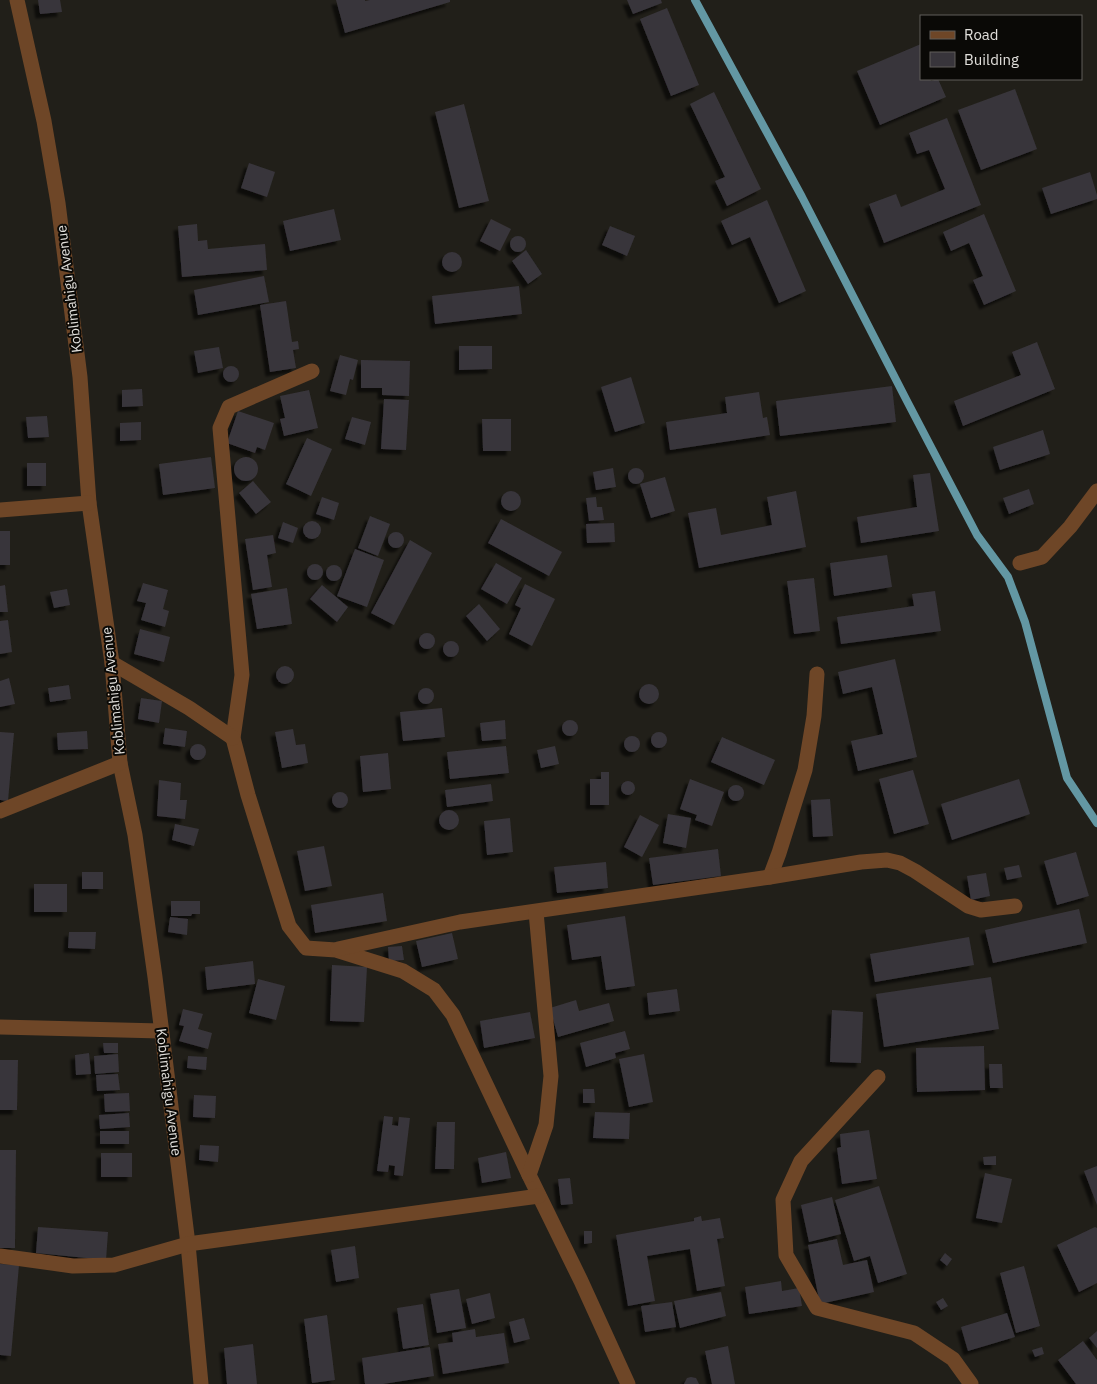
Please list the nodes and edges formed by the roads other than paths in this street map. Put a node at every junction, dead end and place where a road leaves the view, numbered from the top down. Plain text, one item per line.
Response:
1 (17, 0) edge
2 (312, 371) dead end
3 (1097, 491) edge
4 (89, 503) junction
5 (0, 510) edge
6 (1020, 563) dead end
7 (112, 662) junction
8 (817, 674) dead end
9 (233, 738) junction
10 (120, 763) junction
11 (0, 811) edge
12 (770, 877) junction
13 (1015, 906) dead end
14 (536, 912) junction
15 (336, 950) junction
16 (0, 1027) edge
17 (162, 1031) junction
18 (878, 1077) dead end
19 (529, 1174) junction
20 (539, 1196) junction
21 (188, 1244) junction
22 (0, 1256) edge
23 (201, 1384) edge
24 (628, 1384) edge
25 (971, 1384) edge

1 - 4 street, Koblimahigu Avenue
2 - 9 street
3 - 6 street
4 - 5 street
4 - 7 street, Koblimahigu Avenue
7 - 9 street
7 - 10 street, Koblimahigu Avenue
8 - 12 street
9 - 15 street
10 - 11 street
10 - 17 street, Koblimahigu Avenue
12 - 13 street
12 - 14 street
14 - 15 street
14 - 19 street
15 - 19 street
16 - 17 street
17 - 21 street, Koblimahigu Avenue
18 - 25 street
19 - 20 street
20 - 21 street
20 - 24 street
21 - 22 street
21 - 23 street, Koblimahigu Avenue

